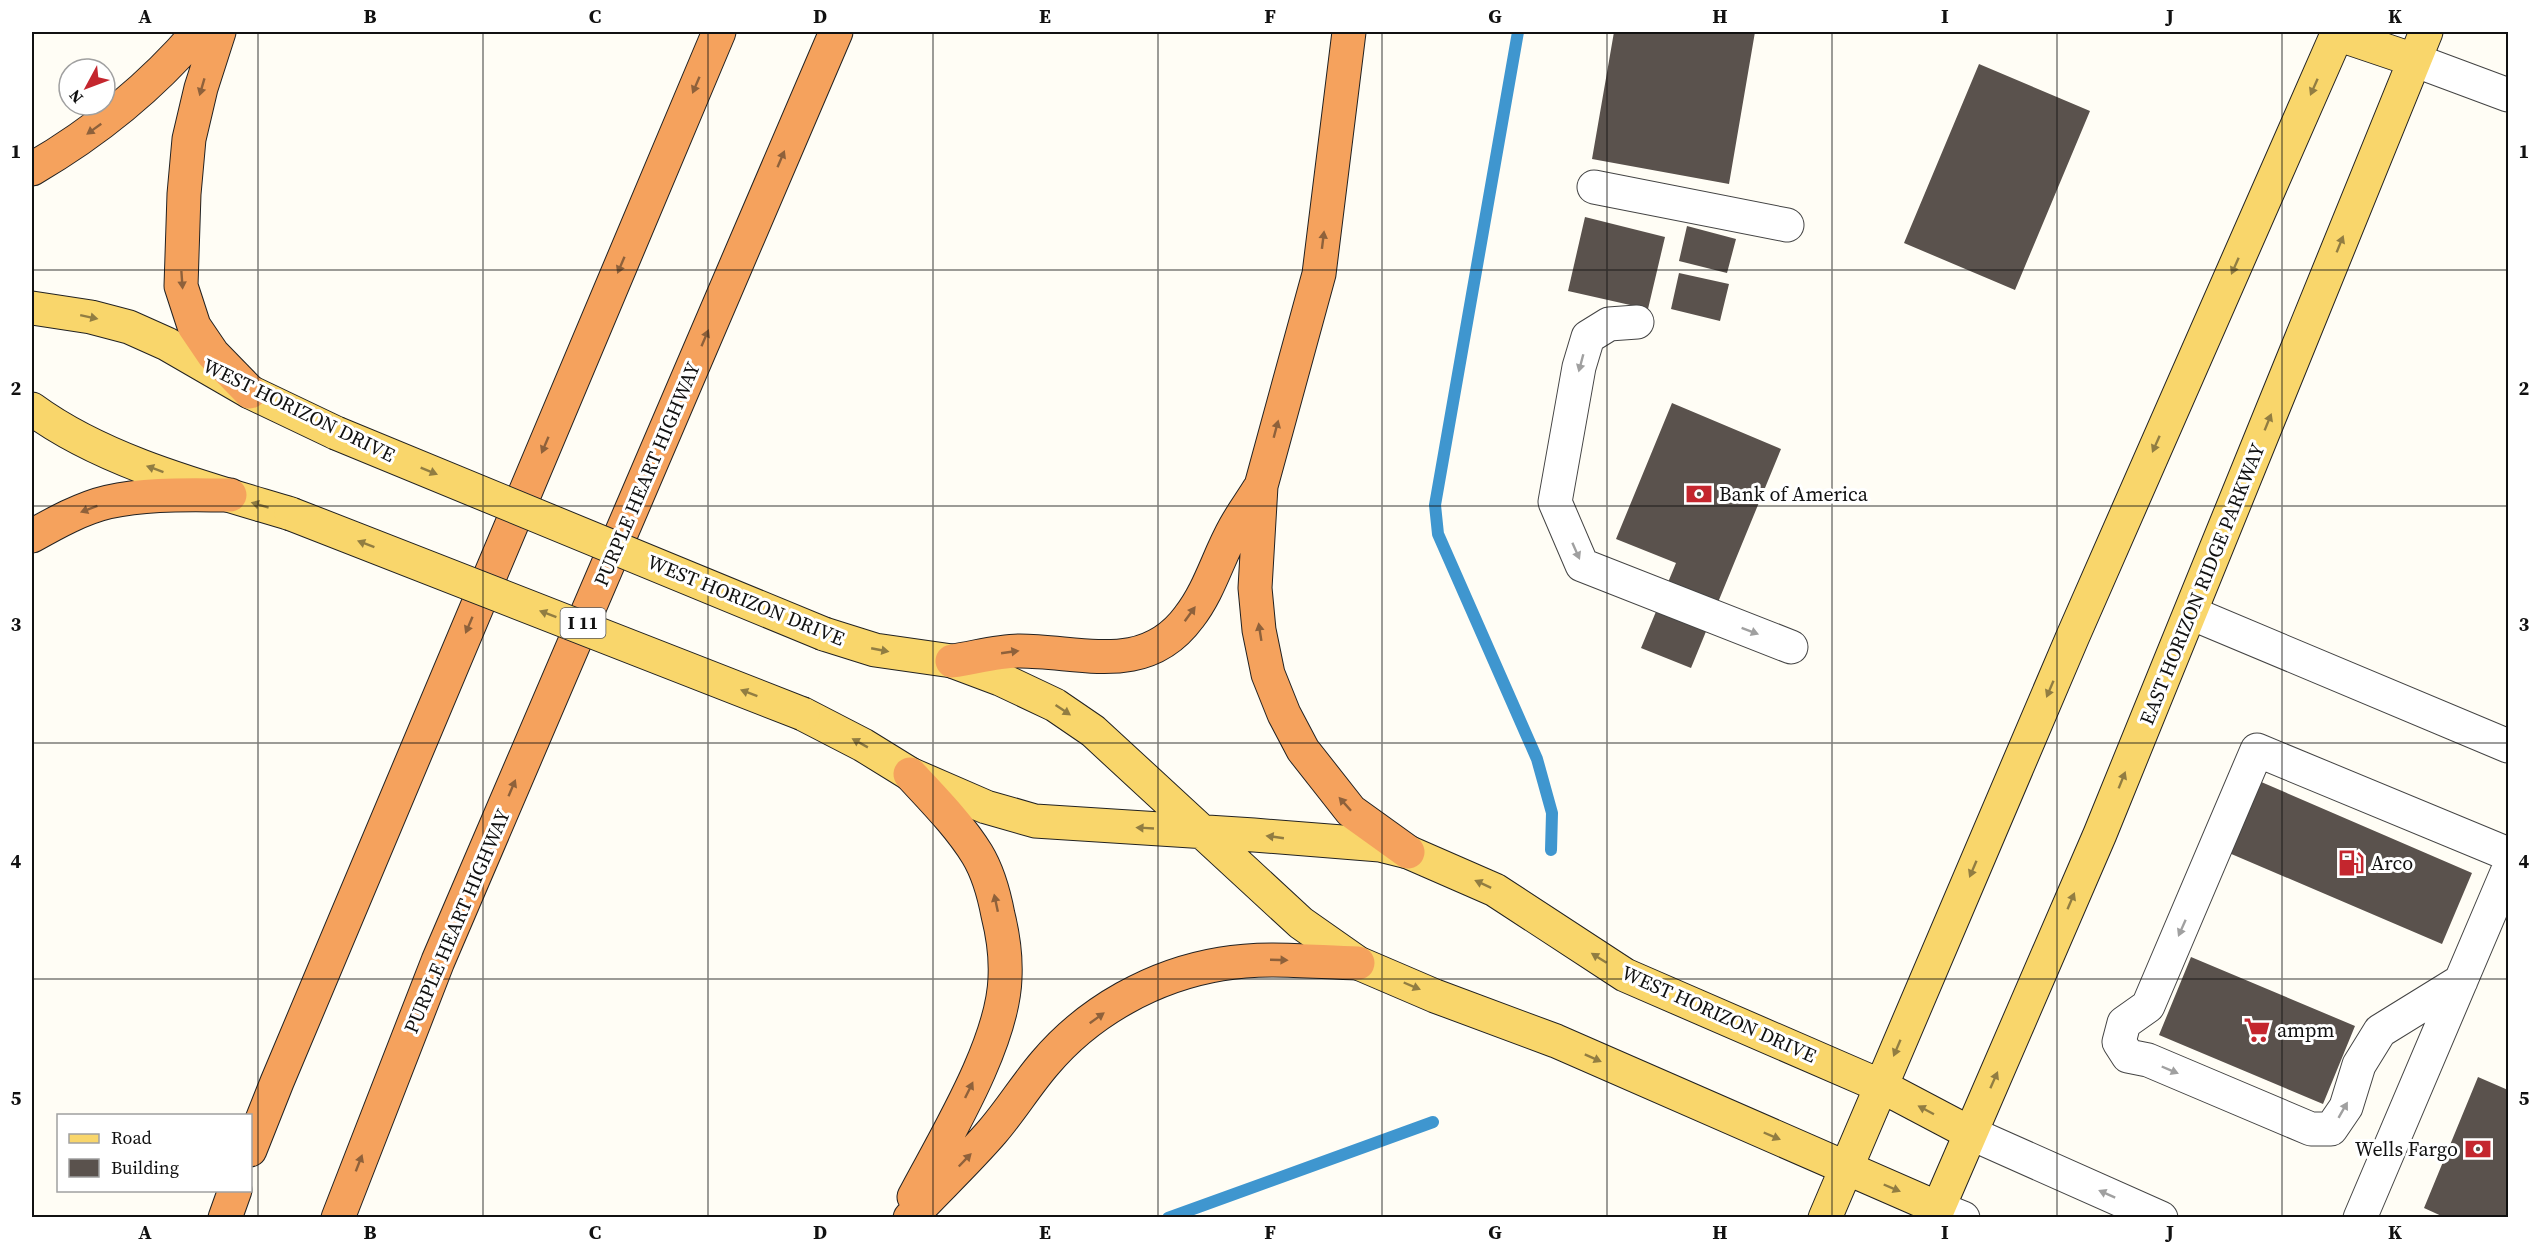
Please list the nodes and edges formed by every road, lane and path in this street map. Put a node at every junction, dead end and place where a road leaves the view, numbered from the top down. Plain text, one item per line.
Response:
1 (198, 32) edge
2 (219, 32) edge
3 (719, 32) edge
4 (836, 32) edge
5 (1349, 32) edge
6 (2335, 32) edge
7 (2420, 46) edge
8 (2508, 95) edge
9 (32, 170) edge
10 (1594, 187) dead end
11 (1787, 225) dead end
12 (32, 308) edge
13 (1636, 322) dead end
14 (250, 392) junction
15 (32, 409) edge
16 (1261, 486) junction
17 (230, 495) junction
18 (32, 536) edge
19 (2191, 613) junction
20 (1791, 647) dead end
21 (952, 661) junction
22 (2508, 746) edge
23 (910, 774) junction
24 (1203, 831) junction
25 (1408, 852) junction
26 (2508, 854) edge
27 (2508, 870) edge
28 (1358, 963) junction
29 (2461, 981) junction
30 (1881, 1086) junction
31 (1970, 1133) junction
32 (252, 1145) edge
33 (1846, 1168) junction
34 (235, 1192) edge
35 (1945, 1214) edge
36 (225, 1218) edge
37 (338, 1218) edge
38 (904, 1218) edge
39 (910, 1218) edge
40 (1825, 1218) edge
41 (2161, 1218) edge
42 (2360, 1218) edge

1 -> 9 highway
2 -> 14 highway
3 -> 32 highway
37 -> 4 highway, PURPLE HEART HIGHWAY / I 11
16 -> 5 highway
6 - 7 main road
6 -> 30 main road
7 - 8 street
19 -> 7 main road, EAST HORIZON RIDGE PARKWAY
10 - 11 street
12 -> 14 main road, WEST HORIZON DRIVE
13 -> 20 street
14 -> 21 main road, WEST HORIZON DRIVE, bridge
17 -> 15 main road, WEST HORIZON DRIVE
21 -> 16 highway
25 -> 16 highway
17 -> 18 highway
23 -> 17 main road, WEST HORIZON DRIVE, bridge
19 - 22 street
31 -> 19 main road, EAST HORIZON RIDGE PARKWAY
21 -> 24 main road, WEST HORIZON DRIVE
24 -> 23 main road, WEST HORIZON DRIVE
38 -> 23 highway
25 -> 24 main road, WEST HORIZON DRIVE
24 - 28 main road, WEST HORIZON DRIVE
30 -> 25 main road, WEST HORIZON DRIVE
26 -> 29 street
27 - 29 street
28 -> 33 main road, WEST HORIZON DRIVE
39 -> 28 highway
29 - 42 street
31 -> 30 main road, WEST HORIZON DRIVE
30 - 33 main road
31 - 35 main road, EAST HORIZON RIDGE PARKWAY
41 -> 31 street, WEST HORIZON DRIVE
33 -> 35 main road, WEST HORIZON DRIVE
33 - 40 main road
34 - 36 highway

